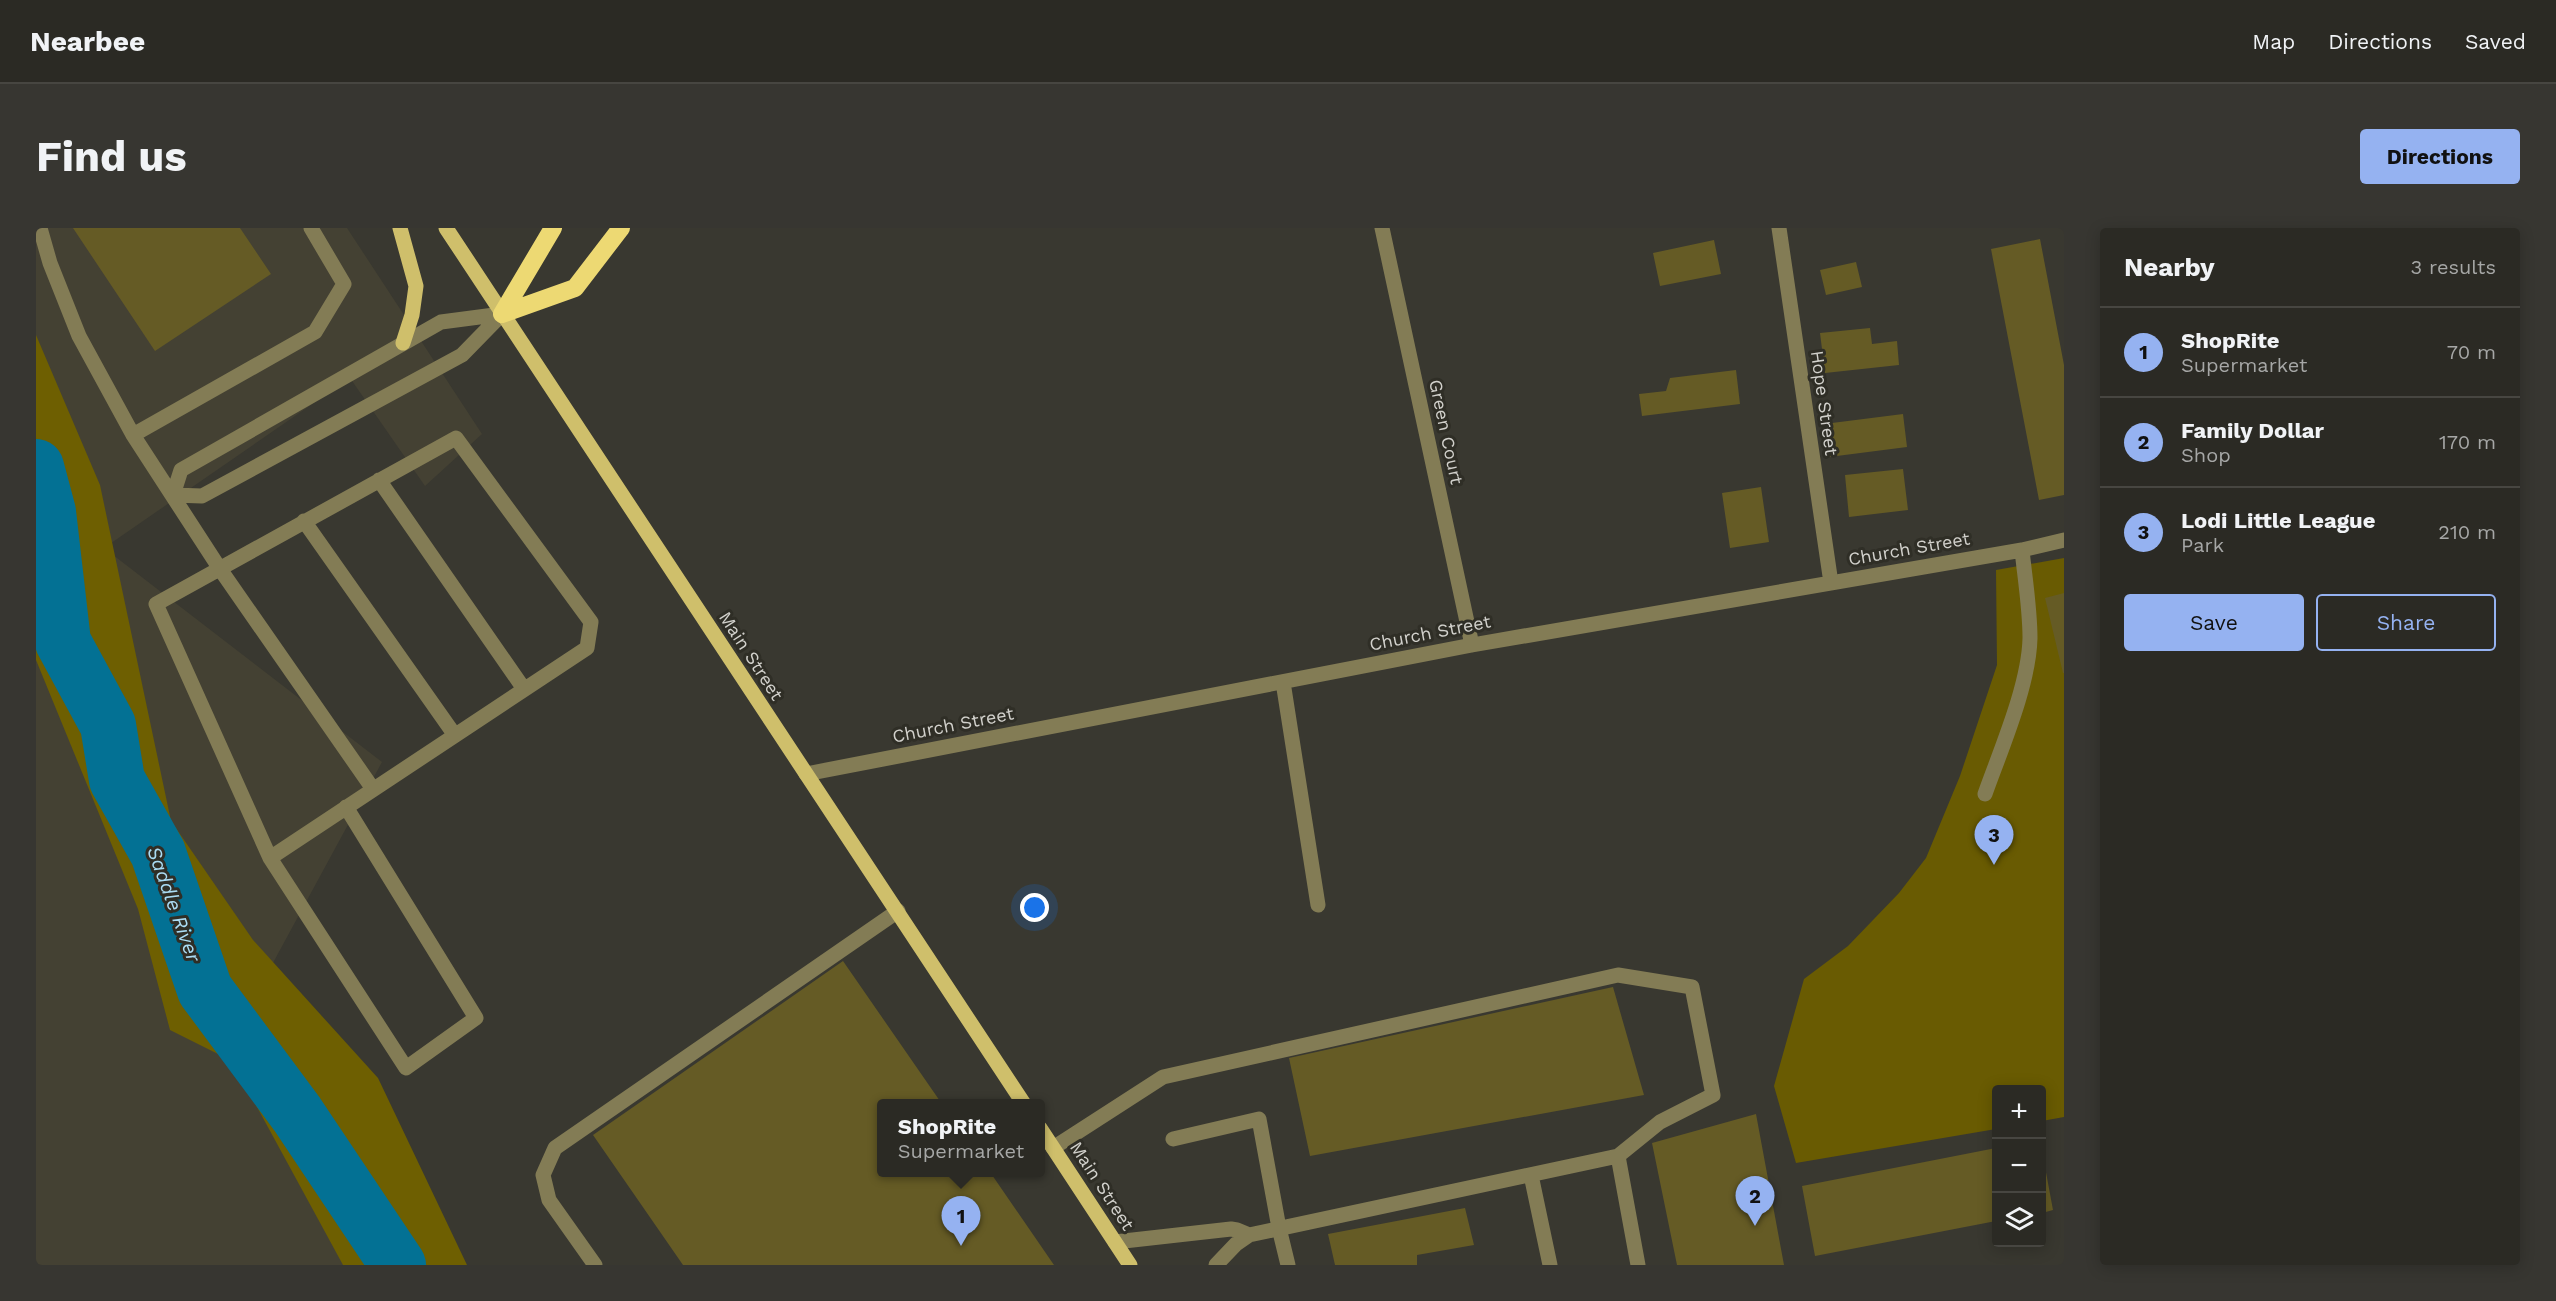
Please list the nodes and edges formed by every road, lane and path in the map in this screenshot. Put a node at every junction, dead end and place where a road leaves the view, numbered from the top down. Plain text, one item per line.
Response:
1 (40, 228) edge
2 (311, 228) edge
3 (400, 228) edge
4 (446, 228) edge
5 (553, 228) edge
6 (621, 228) edge
7 (1382, 228) edge
8 (1779, 228) edge
9 (502, 314) junction
10 (402, 344) junction
11 (133, 435) junction
12 (378, 480) junction
13 (172, 495) junction
14 (304, 521) junction
15 (2064, 540) edge
16 (2022, 550) junction
17 (220, 569) junction
18 (1831, 583) junction
19 (1472, 645) junction
20 (1283, 682) junction
21 (524, 689) junction
22 (454, 734) junction
23 (806, 774) junction
24 (373, 789) junction
25 (1985, 794) dead end
26 (346, 807) junction
27 (270, 858) junction
28 (1318, 905) dead end
29 (898, 911) junction
30 (1021, 1099) edge
31 (1045, 1135) edge
32 (1173, 1140) dead end
33 (1053, 1148) junction
34 (1618, 1155) junction
35 (1531, 1174) junction
36 (1279, 1228) junction
37 (1249, 1235) junction
38 (1115, 1242) junction
39 (595, 1265) edge
40 (1130, 1265) edge
41 (1216, 1265) edge
42 (1288, 1265) edge
43 (1550, 1265) edge
44 (1638, 1265) edge

1 - 11 street
2 - 11 street
3 - 10 main road
4 - 9 main road, Main Street
5 - 9 highway
6 - 9 highway
7 - 19 street, Green Court
8 - 18 street, Hope Street
9 - 10 street
9 - 13 street
9 - 23 main road, Main Street
10 - 13 street
11 - 13 street
12 - 14 street
12 - 21 street
12 - 21 street
13 - 17 street
14 - 17 street
14 - 22 street
15 - 16 street, Church Street
16 - 18 street, Church Street
16 - 25 street
17 - 24 street
17 - 27 street
18 - 19 street, Church Street
19 - 20 street, Church Street
20 - 23 street, Church Street
20 - 28 street
21 - 22 street
22 - 24 street
23 - 29 main road, Main Street
24 - 26 street
26 - 27 street
26 - 27 street
29 - 30 main road, Main Street
29 - 39 street
31 - 33 main road, Main Street
32 - 36 street
33 - 34 street
33 - 38 main road, Main Street
34 - 35 street
34 - 44 street
35 - 36 street
35 - 43 street
36 - 37 street
36 - 42 street
37 - 38 street
37 - 41 street
38 - 40 main road, Main Street

